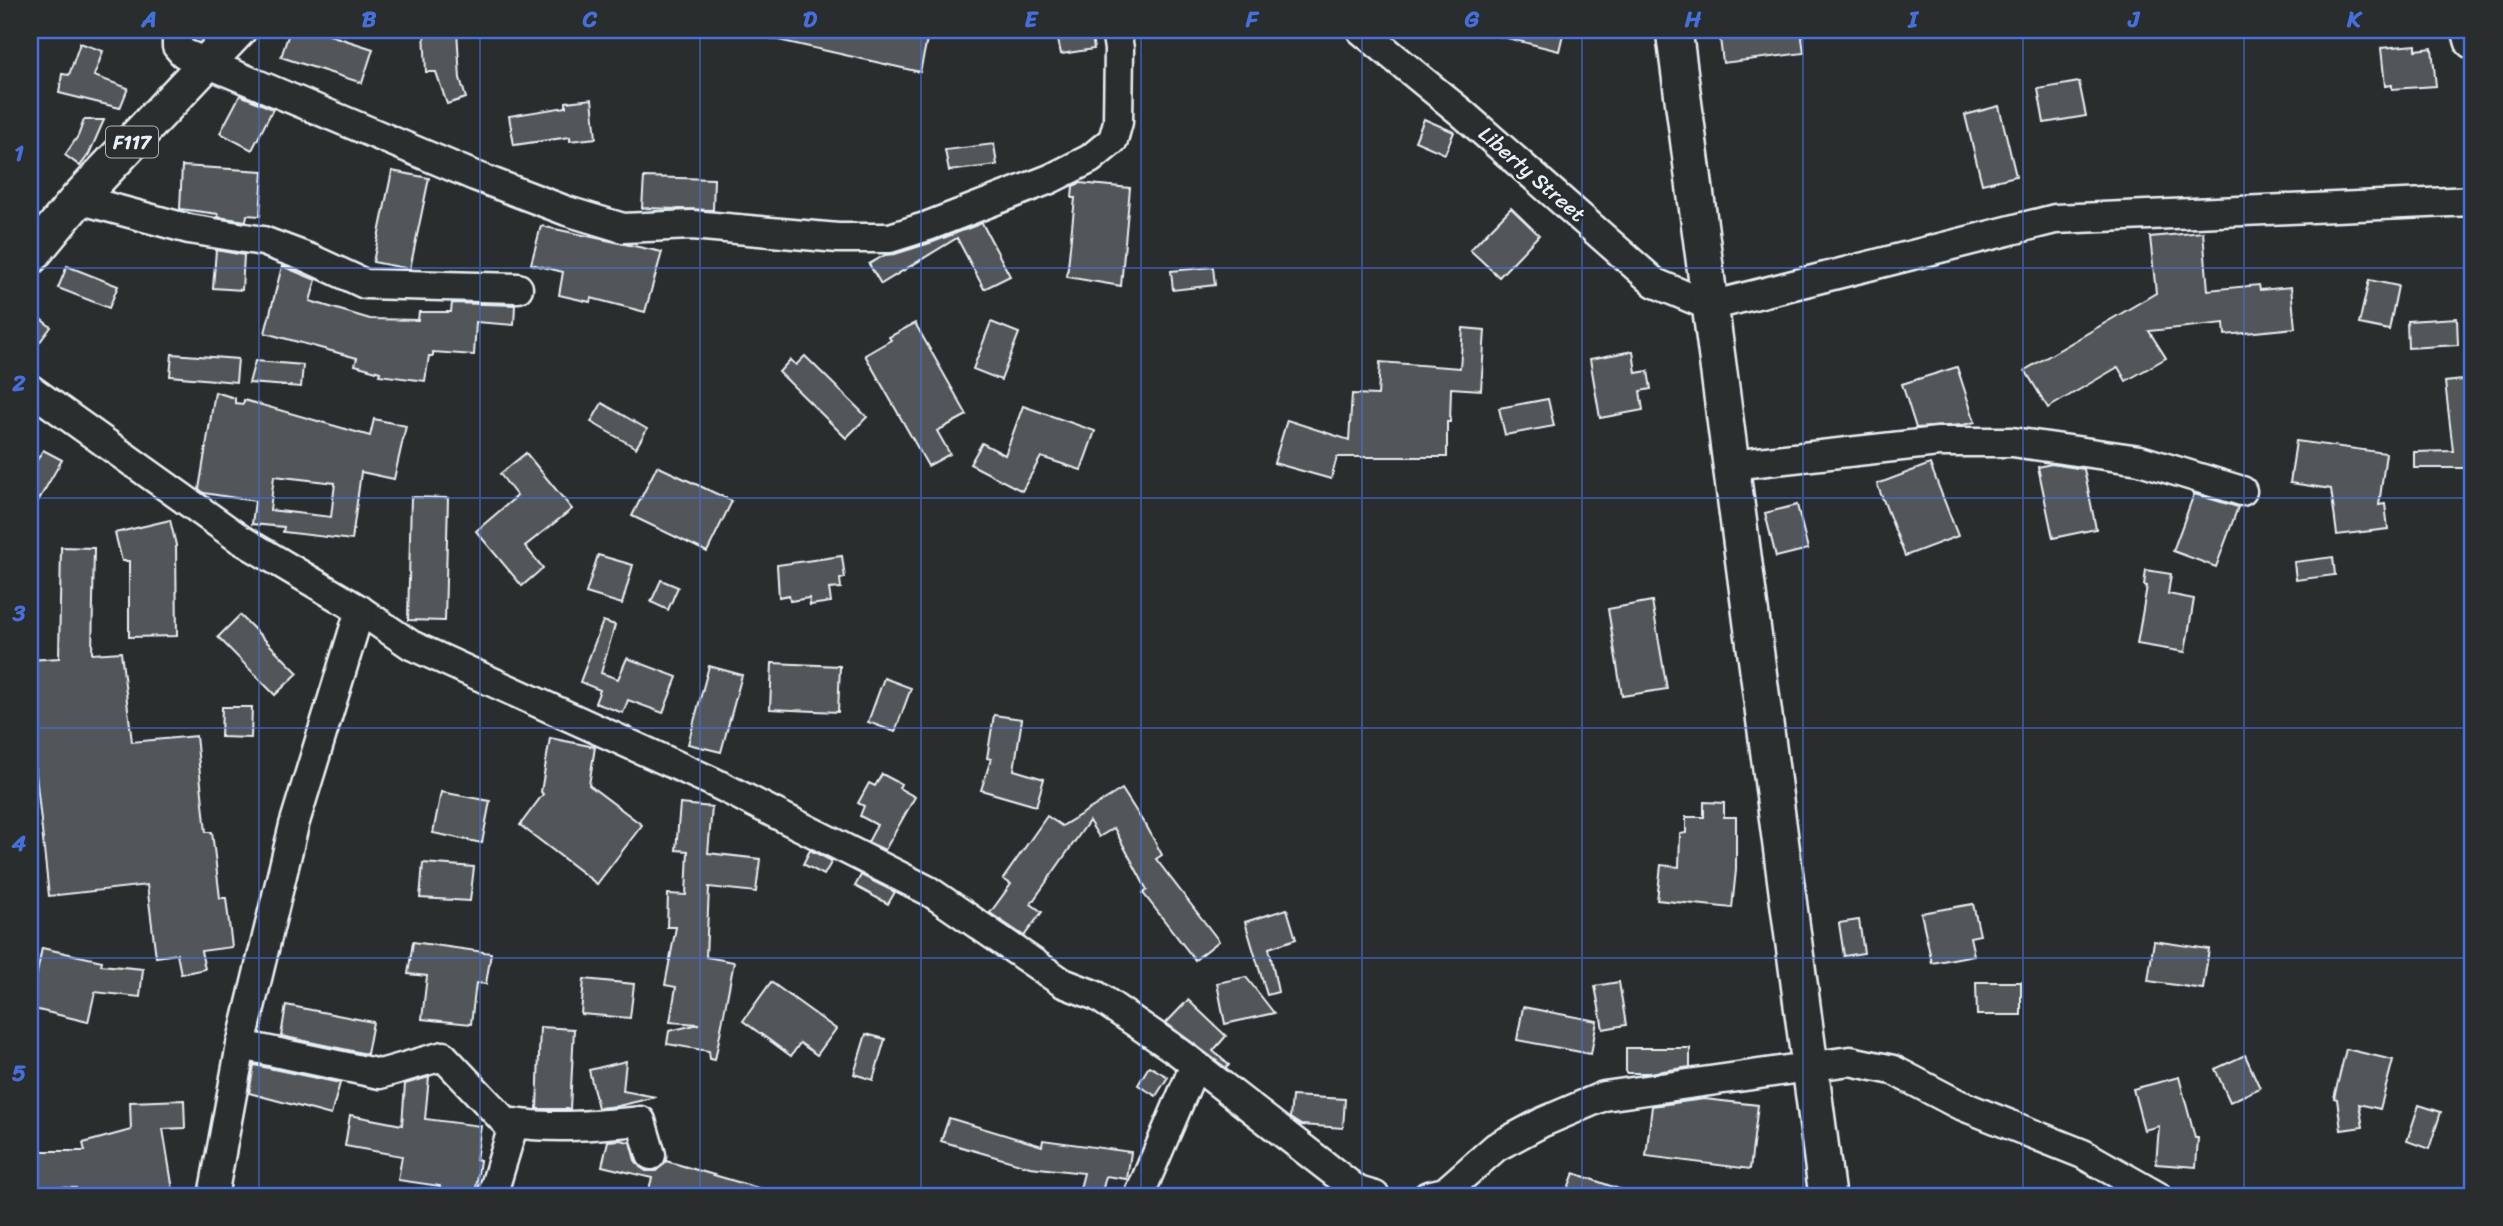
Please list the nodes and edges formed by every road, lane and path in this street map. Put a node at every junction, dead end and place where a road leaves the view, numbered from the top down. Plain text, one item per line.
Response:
1 (177, 30) edge
2 (238, 30) edge
3 (1116, 30) edge
4 (1361, 30) edge
5 (1674, 30) edge
6 (2470, 30) edge
7 (2473, 41) edge
8 (208, 63) junction
9 (78, 199) junction
10 (2473, 201) edge
11 (34, 244) edge
12 (518, 288) dead end
13 (1710, 306) junction
14 (30, 389) edge
15 (1731, 465) junction
16 (2242, 491) dead end
17 (360, 610) junction
18 (241, 1045) junction
19 (1195, 1065) junction
20 (1810, 1067) junction
21 (511, 1128) junction
22 (651, 1155) dead end
23 (214, 1196) edge
24 (492, 1196) edge
25 (1139, 1196) edge
26 (1375, 1196) edge
27 (1428, 1196) edge
28 (1827, 1196) edge
29 (2157, 1196) edge

1 - 8 street
2 - 8 main road, F117
3 - 8 street
4 - 13 street, Liberty Street
5 - 13 main road
6 - 7 main road
8 - 9 main road, F117
9 - 11 main road, F117
9 - 12 street
10 - 13 street
13 - 15 main road
14 - 17 street
15 - 16 street
15 - 20 main road
17 - 18 street
17 - 19 street
18 - 21 street
18 - 23 street
19 - 25 street
19 - 26 street
20 - 27 street
20 - 28 main road
20 - 29 street
21 - 22 street
21 - 24 street

